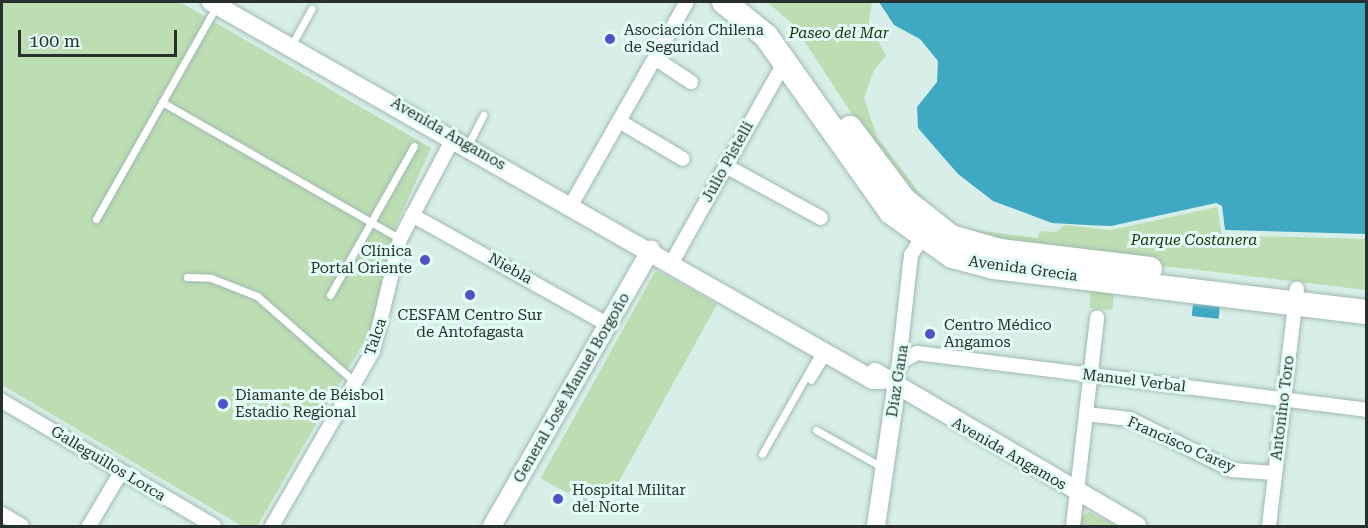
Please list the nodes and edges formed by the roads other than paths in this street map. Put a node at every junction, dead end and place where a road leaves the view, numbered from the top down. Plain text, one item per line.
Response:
1 (687, 2) edge
2 (724, 2) edge
3 (750, 2) edge
4 (214, 3) edge
5 (312, 8) dead end
6 (291, 46) junction
7 (656, 59) junction
8 (784, 63) junction
9 (691, 82) dead end
10 (162, 102) junction
11 (483, 115) dead end
12 (619, 121) junction
13 (461, 141) junction
14 (414, 146) dead end
15 (683, 159) dead end
16 (726, 166) junction
17 (572, 205) junction
18 (412, 215) junction
19 (821, 218) dead end
20 (96, 219) dead end
21 (371, 222) junction
22 (922, 238) junction
23 (400, 239) junction
24 (651, 250) junction
25 (678, 265) junction
26 (187, 277) dead end
27 (330, 295) dead end
28 (1296, 296) junction
29 (1366, 298) edge
30 (1366, 312) edge
31 (1097, 317) dead end
32 (608, 324) junction
33 (824, 352) junction
34 (903, 361) junction
35 (1090, 375) junction
36 (812, 380) dead end
37 (356, 382) junction
38 (889, 384) junction
39 (1284, 400) junction
40 (2, 401) edge
41 (1366, 410) edge
42 (1086, 414) junction
43 (816, 430) dead end
44 (762, 454) dead end
45 (886, 470) junction
46 (121, 472) junction
47 (1275, 474) junction
48 (1077, 494) junction
49 (2, 514) edge
50 (22, 526) edge
51 (89, 526) edge
52 (214, 526) edge
53 (272, 526) edge
54 (492, 526) edge
55 (876, 526) edge
56 (1072, 526) edge
57 (1137, 526) edge
58 (1269, 526) edge

1 - 7 street
2 - 8 highway, Avenida Grecia
3 - 28 highway, Avenida Grecia
4 - 6 main road, Avenida Angamos
4 - 10 lane
5 - 6 lane
6 - 13 main road, Avenida Angamos
7 - 9 street
7 - 12 street
8 - 16 street, Julio Pistelli
8 - 22 highway, Avenida Grecia
10 - 20 lane
10 - 21 lane
11 - 13 lane
12 - 15 street
12 - 17 street
13 - 17 main road, Avenida Angamos
13 - 18 street, Talca
14 - 21 lane
16 - 19 street
16 - 25 street, Julio Pistelli
17 - 24 main road, Avenida Angamos
18 - 23 street, Talca
18 - 32 street, Niebla
21 - 23 lane
21 - 27 lane
22 - 28 highway, Avenida Grecia
22 - 34 street, Díaz Gana
23 - 37 street, Talca
24 - 25 main road, Avenida Angamos
24 - 32 main road, General José Manuel Borgoño
25 - 33 main road, Avenida Angamos
25 - 38 main road, Avenida Angamos
26 - 37 lane
28 - 29 highway, Avenida Grecia
28 - 30 highway, Avenida Grecia
28 - 39 street, Antonino Toro
31 - 35 street
32 - 54 main road, General José Manuel Borgoño
33 - 36 lane
33 - 38 main road, Avenida Angamos
33 - 44 lane
34 - 35 street, Manuel Verbal
34 - 38 street, Díaz Gana
35 - 39 street, Manuel Verbal
35 - 42 street
37 - 53 street, Talca
38 - 45 main road, Díaz Gana
38 - 48 main road, Avenida Angamos
39 - 41 street, Manuel Verbal
39 - 47 street, Antonino Toro
40 - 46 street, Galleguillos Lorca
42 - 47 street, Francisco Carey
42 - 48 street
43 - 45 lane
45 - 55 main road, Díaz Gana
46 - 51 street
46 - 52 street, Galleguillos Lorca
47 - 58 street, Antonino Toro
48 - 56 street
48 - 57 main road, Avenida Angamos
49 - 50 street

